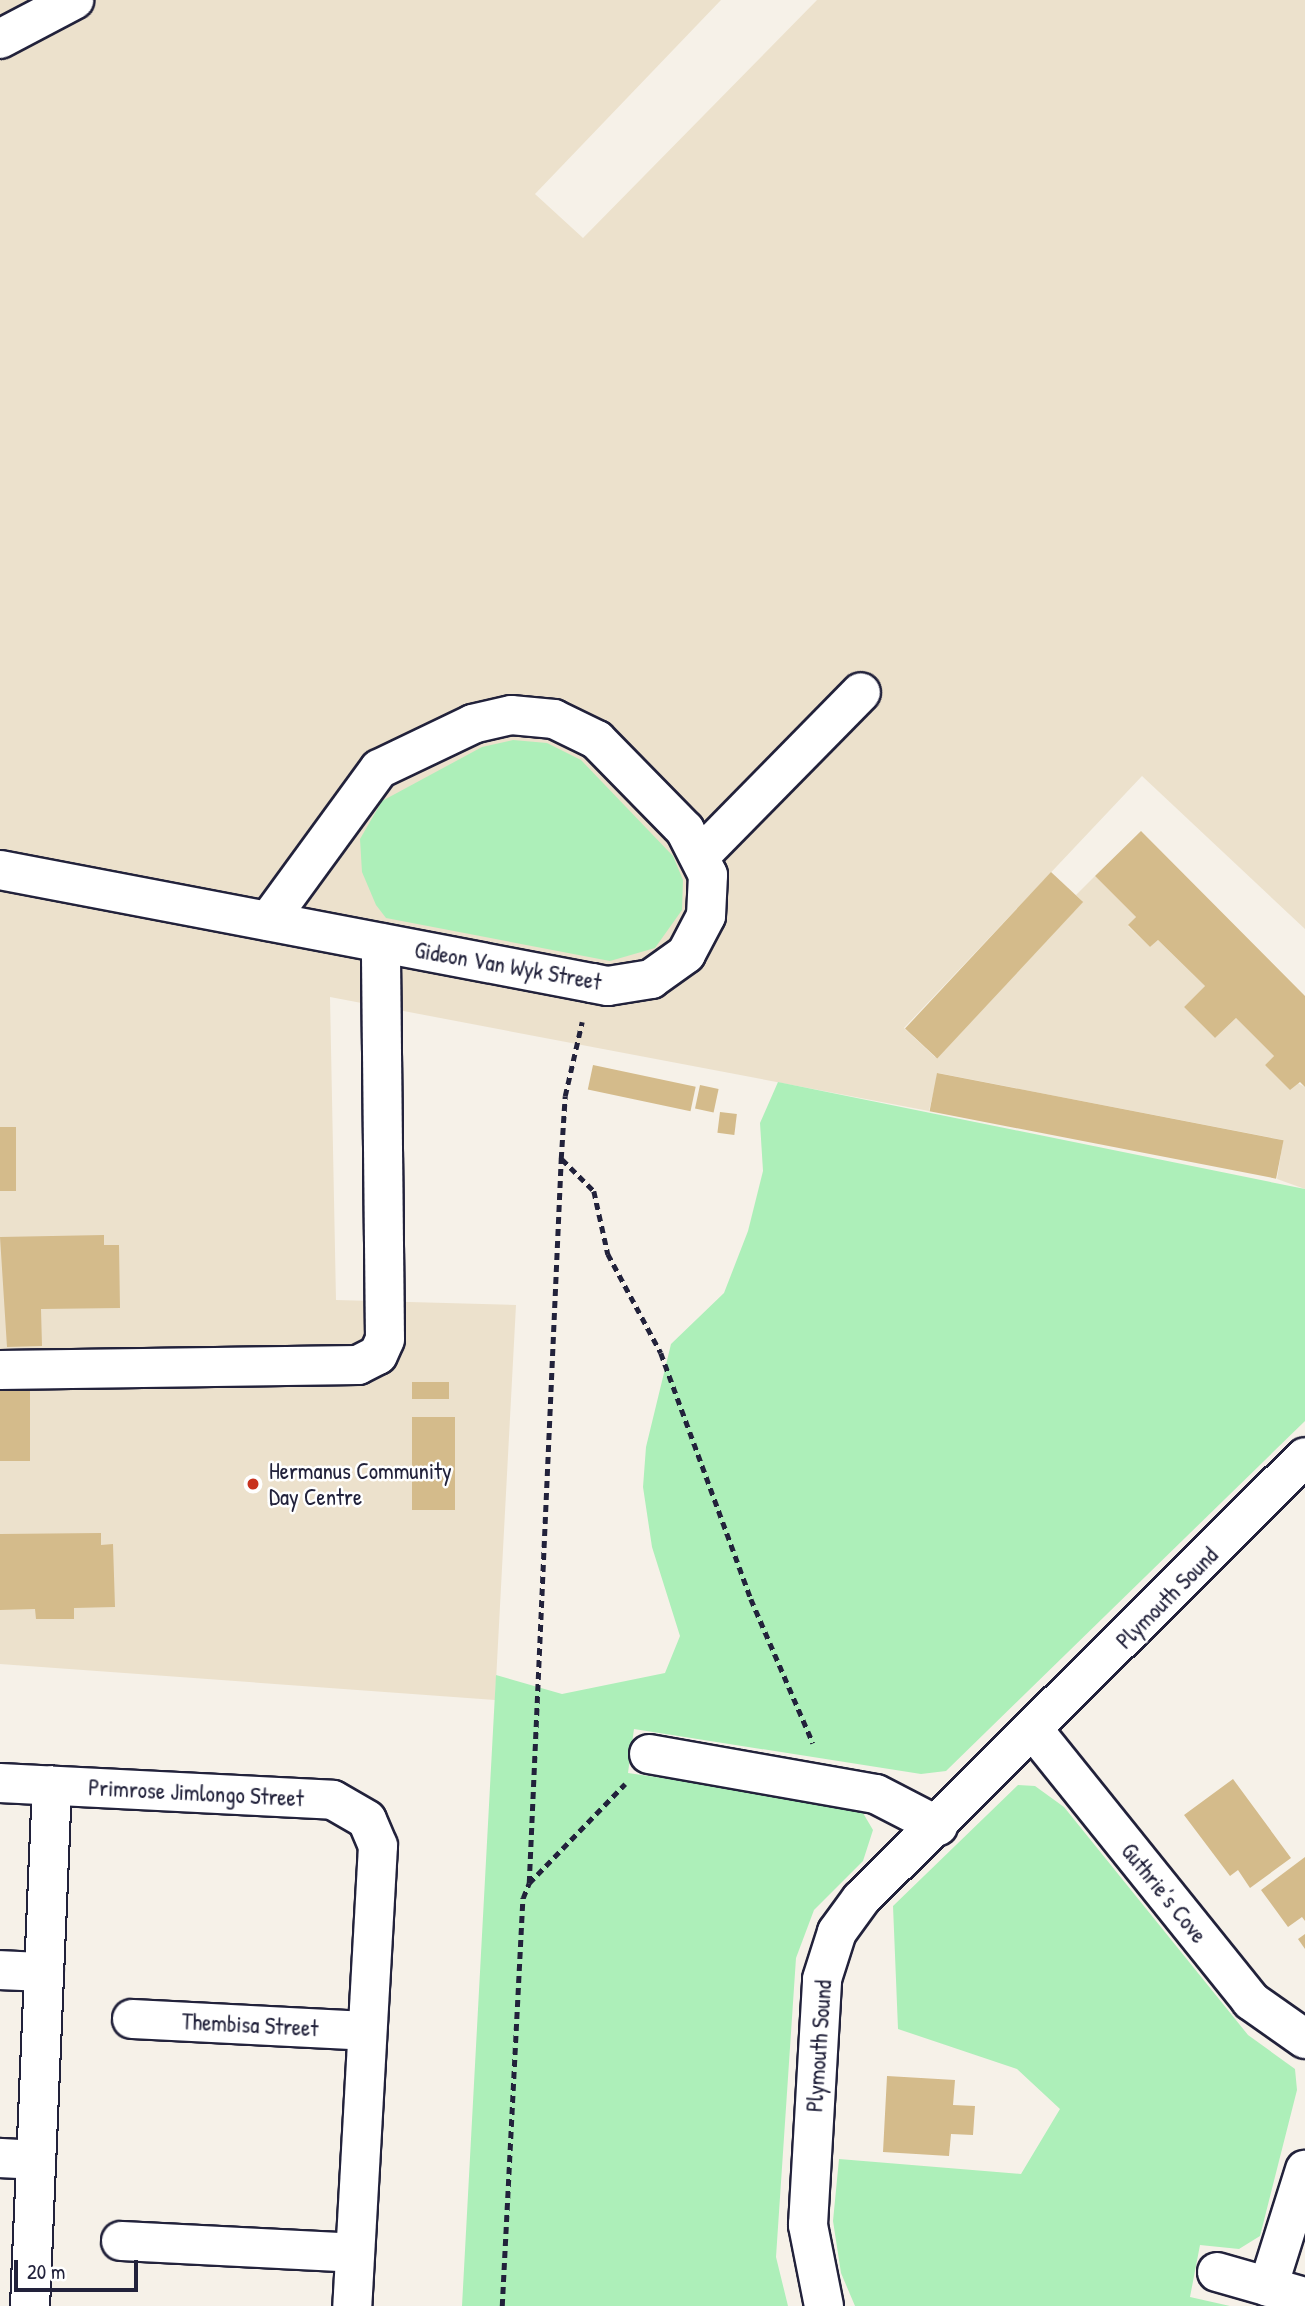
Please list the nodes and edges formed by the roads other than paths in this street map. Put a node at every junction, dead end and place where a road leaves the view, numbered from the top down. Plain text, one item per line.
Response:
1 (74, 0) edge
2 (0, 39) edge
3 (861, 692) dead end
4 (701, 855) junction
5 (0, 870) edge
6 (268, 921) junction
7 (381, 943) junction
8 (0, 1370) edge
9 (1305, 1457) edge
10 (1035, 1732) junction
11 (654, 1755) road end
12 (0, 1783) edge
13 (52, 1786) junction
14 (938, 1826) junction
15 (0, 1970) edge
16 (44, 1972) junction
17 (132, 2019) dead end
18 (367, 2031) junction
19 (1305, 2039) edge
20 (18, 2159) edge
21 (1305, 2170) edge
22 (121, 2241) dead end
23 (355, 2253) junction
24 (1217, 2272) dead end
25 (1268, 2287) junction
26 (1305, 2297) edge
27 (30, 2306) edge
28 (352, 2306) edge
29 (824, 2306) edge

1 - 2 street
3 - 4 street
4 - 6 street, Gideon Van Wyk Street
4 - 7 street, Gideon Van Wyk Street
5 - 6 street, Gideon Van Wyk Street
6 - 7 street, Gideon Van Wyk Street
7 - 8 street
9 - 10 street, Plymouth Sound
10 - 14 street, Plymouth Sound
10 - 19 street, Guthrie’s Cove
11 - 14 street
12 - 13 street, Primrose Jimlongo Street
13 - 16 street
13 - 18 street, Primrose Jimlongo Street
14 - 29 street, Plymouth Sound
15 - 16 street
16 - 20 street
17 - 18 street, Thembisa Street
18 - 23 street, Primrose Jimlongo Street
20 - 27 street
21 - 25 street
22 - 23 street
23 - 28 street, Primrose Jimlongo Street
24 - 25 street
25 - 26 street

